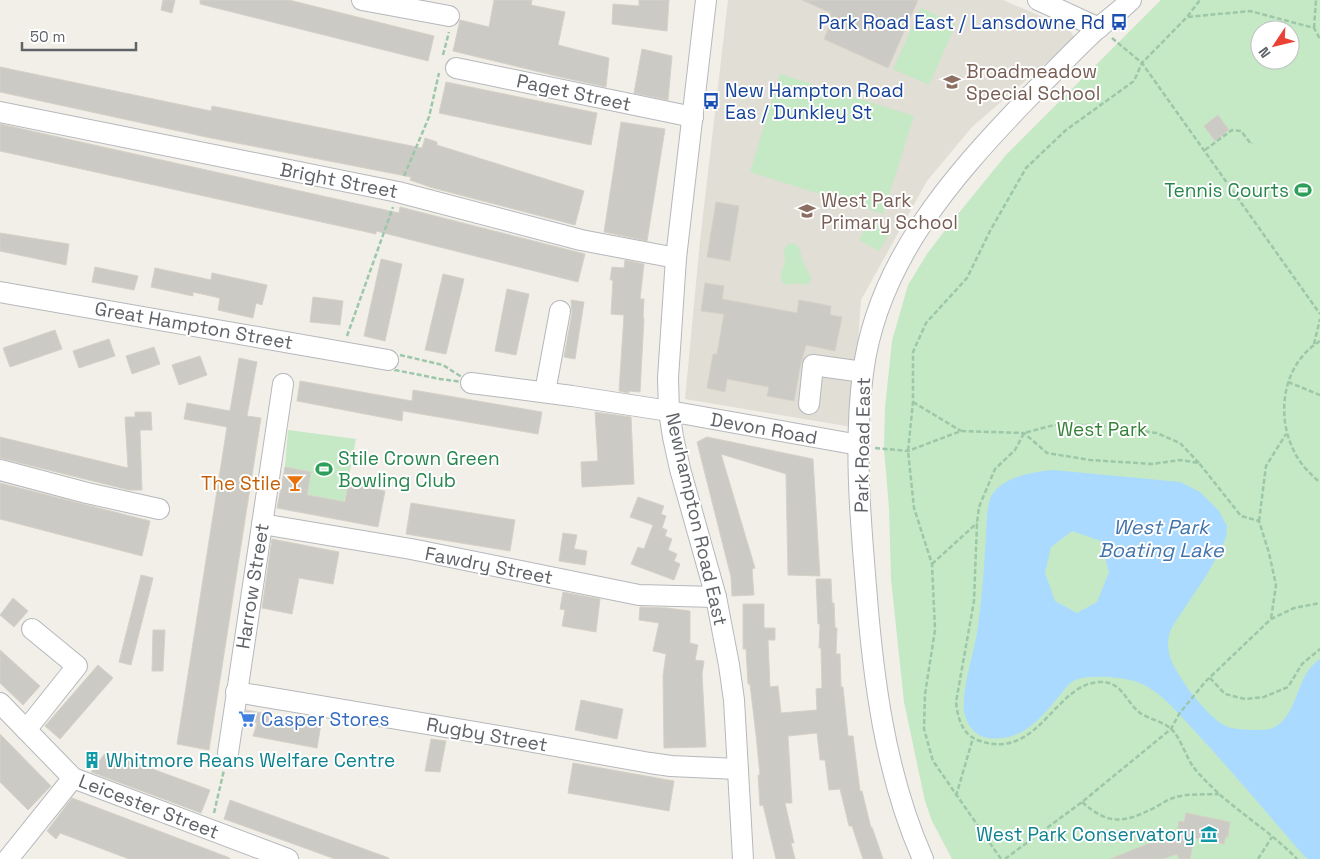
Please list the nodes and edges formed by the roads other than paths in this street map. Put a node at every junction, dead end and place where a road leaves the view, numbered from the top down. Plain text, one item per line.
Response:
1 (362, 0) edge
2 (706, 0) edge
3 (1038, 0) edge
4 (1131, 0) edge
5 (449, 16) dead end
6 (1099, 28) junction
7 (456, 68) dead end
8 (0, 112) edge
9 (692, 117) junction
10 (676, 258) junction
11 (0, 292) edge
12 (560, 311) dead end
13 (388, 360) road end
14 (863, 372) junction
15 (471, 383) road end
16 (283, 384) dead end
17 (545, 392) junction
18 (809, 404) dead end
19 (670, 411) junction
20 (859, 445) junction
21 (0, 470) edge
22 (159, 509) dead end
23 (262, 524) junction
24 (716, 597) junction
25 (32, 629) dead end
26 (236, 692) junction
27 (0, 703) edge
28 (26, 730) junction
29 (228, 753) road end
30 (738, 769) junction
31 (73, 778) junction
32 (8, 859) edge
33 (288, 859) edge
34 (743, 859) edge
35 (923, 859) edge

1 - 5 street
2 - 9 street, Newhampton Road East
3 - 6 street
4 - 6 street, Park Road East
6 - 14 street, Park Road East
7 - 9 street, Paget Street
8 - 10 street, Bright Street
9 - 10 street, Newhampton Road East
10 - 19 street, Newhampton Road East
11 - 13 street, Great Hampton Street
12 - 17 street
14 - 18 street
14 - 20 street, Park Road East
15 - 17 street
16 - 23 street, Harrow Street
17 - 19 street
19 - 20 street, Devon Road
19 - 24 street, Newhampton Road East
20 - 35 street, Park Road East
21 - 22 street
23 - 24 street, Fawdry Street
23 - 26 street, Harrow Street
24 - 30 street, Newhampton Road East
25 - 28 street
26 - 29 street, Harrow Street
26 - 30 street, Rugby Street
27 - 28 street, Leicester Street
28 - 31 street, Leicester Street
30 - 34 street, Newhampton Road East
31 - 32 street
31 - 33 street, Leicester Street

